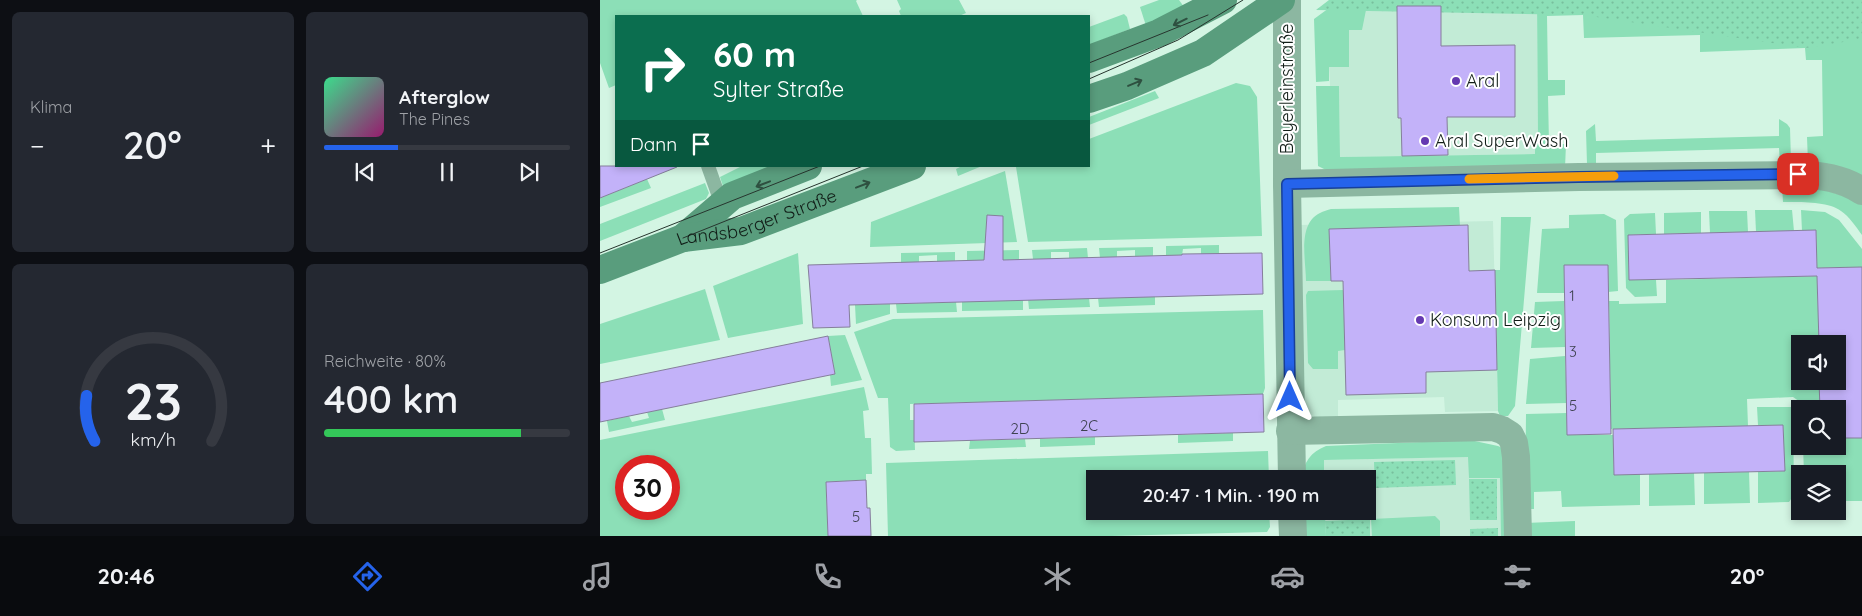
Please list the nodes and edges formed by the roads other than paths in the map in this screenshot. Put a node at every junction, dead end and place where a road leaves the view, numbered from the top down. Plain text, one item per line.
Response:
1 (1223, 0) edge
2 (1281, 0) edge
3 (1287, 0) edge
4 (1090, 59) edge
5 (1090, 99) edge
6 (708, 167) edge
7 (805, 167) edge
8 (909, 167) edge
9 (1287, 184) junction
10 (1862, 191) edge
11 (722, 205) junction
12 (683, 238) junction
13 (600, 270) edge
14 (1290, 431) junction
15 (1292, 470) edge
16 (1292, 520) edge
17 (1293, 536) edge
18 (1518, 536) edge

1 -> 4 street
5 -> 2 street
3 - 9 street, Beyerleinstraße
6 - 11 lane
7 -> 11 street, Landsberger Straße
12 -> 8 street, Landsberger Straße
9 - 10 street
9 - 14 street, Beyerleinstraße
11 - 12 street, Landsberger Straße
12 - 13 street
14 - 15 street, Beyerleinstraße
14 - 18 street
16 - 17 street

